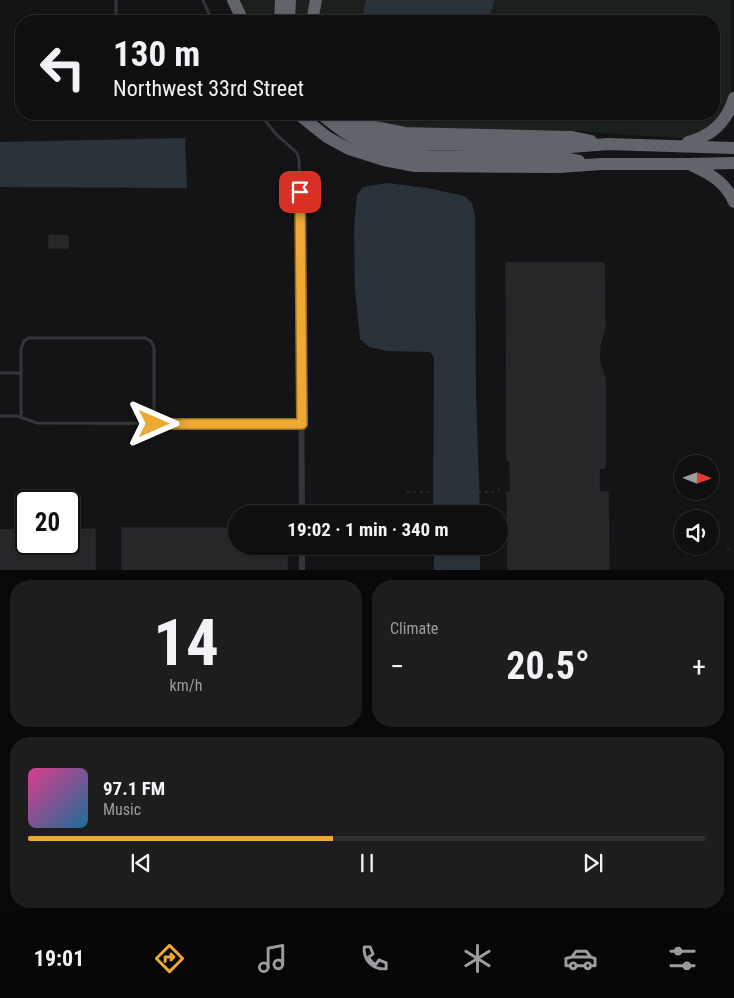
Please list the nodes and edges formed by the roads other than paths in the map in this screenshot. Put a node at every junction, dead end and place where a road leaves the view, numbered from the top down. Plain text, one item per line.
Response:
1 (116, 0) edge
2 (203, 0) edge
3 (233, 0) edge
4 (281, 0) edge
5 (290, 0) edge
6 (316, 0) edge
7 (116, 15) edge
8 (209, 15) edge
9 (240, 15) edge
10 (280, 15) edge
11 (289, 15) edge
12 (313, 15) edge
13 (734, 98) edge
14 (265, 120) edge
15 (306, 120) edge
16 (328, 120) edge
17 (344, 120) edge
18 (362, 120) edge
19 (608, 144) junction
20 (676, 145) junction
21 (734, 148) edge
22 (734, 162) edge
23 (601, 164) junction
24 (688, 164) junction
25 (300, 192) joint
26 (734, 202) edge
27 (21, 371) junction
28 (0, 373) edge
29 (0, 416) edge
30 (21, 417) junction
31 (154, 424) junction
32 (302, 424) junction
33 (302, 505) edge
34 (302, 555) edge
35 (302, 570) edge

1 - 7 lane
2 - 8 lane
3 - 9 highway
4 - 10 highway
5 - 11 highway
6 - 12 highway
13 - 20 highway
14 - 25 lane
15 - 23 highway
16 - 23 highway
17 - 19 highway
18 - 19 highway
19 - 20 highway
20 - 21 highway
22 - 24 highway
23 - 24 highway
24 - 26 highway
25 - 32 street
27 - 28 lane
27 - 30 lane
27 - 31 lane
29 - 30 lane
30 - 31 lane
31 - 32 lane
32 - 33 street
34 - 35 street

